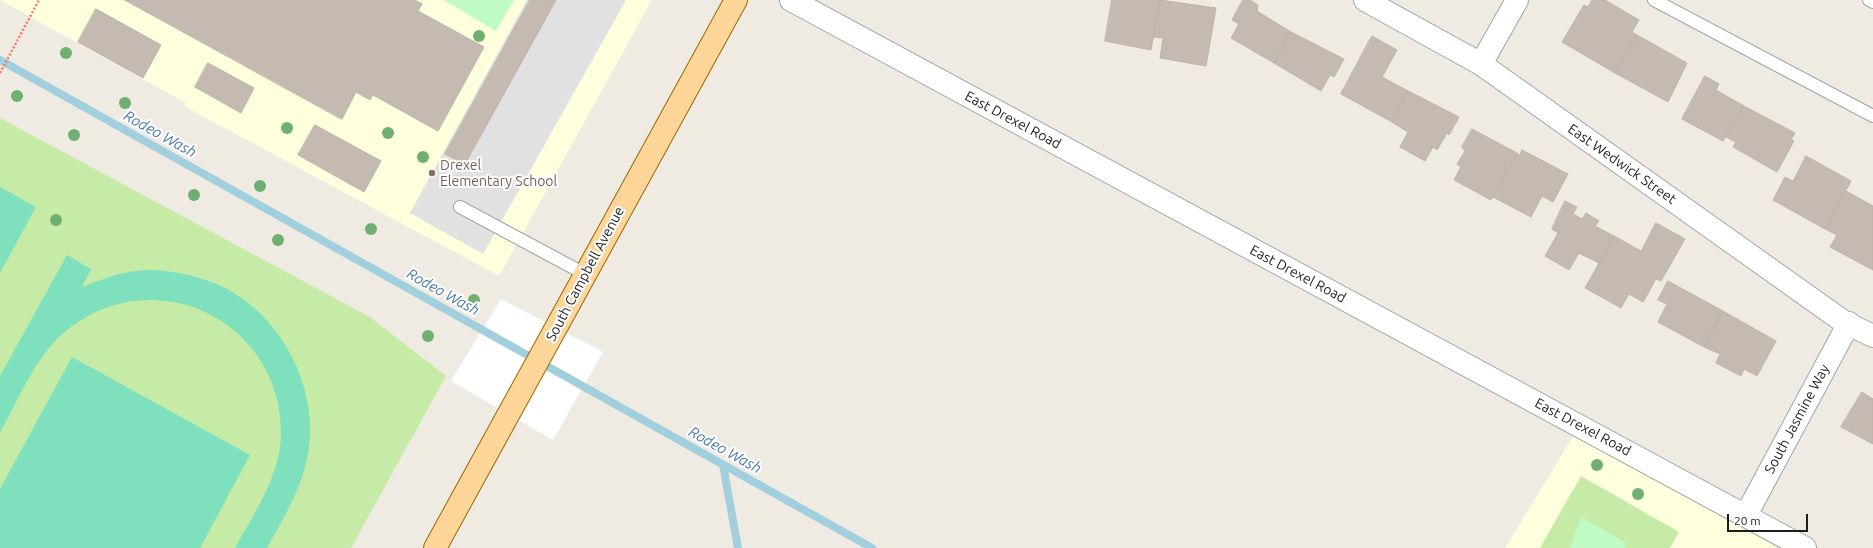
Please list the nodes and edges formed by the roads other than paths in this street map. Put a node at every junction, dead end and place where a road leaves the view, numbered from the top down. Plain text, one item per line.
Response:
1 (736, 0) edge
2 (790, 0) edge
3 (1365, 0) edge
4 (1517, 0) edge
5 (1654, 0) edge
6 (1869, 0) edge
7 (1873, 2) edge
8 (1482, 64) junction
9 (1873, 116) edge
10 (460, 207) dead end
11 (584, 274) junction
12 (1848, 323) junction
13 (1873, 336) edge
14 (1746, 516) junction
15 (435, 548) edge
16 (1805, 548) edge

1 - 11 main road, South Campbell Avenue
2 - 14 street, East Drexel Road
3 - 8 street, East Wedwick Street
4 - 8 street
5 - 9 lane
6 - 7 lane
8 - 12 street, East Wedwick Street
10 - 11 lane
11 - 15 main road, South Campbell Avenue
12 - 13 street, East Wedwick Street
12 - 14 street, South Jasmine Way
14 - 16 street, East Drexel Road

